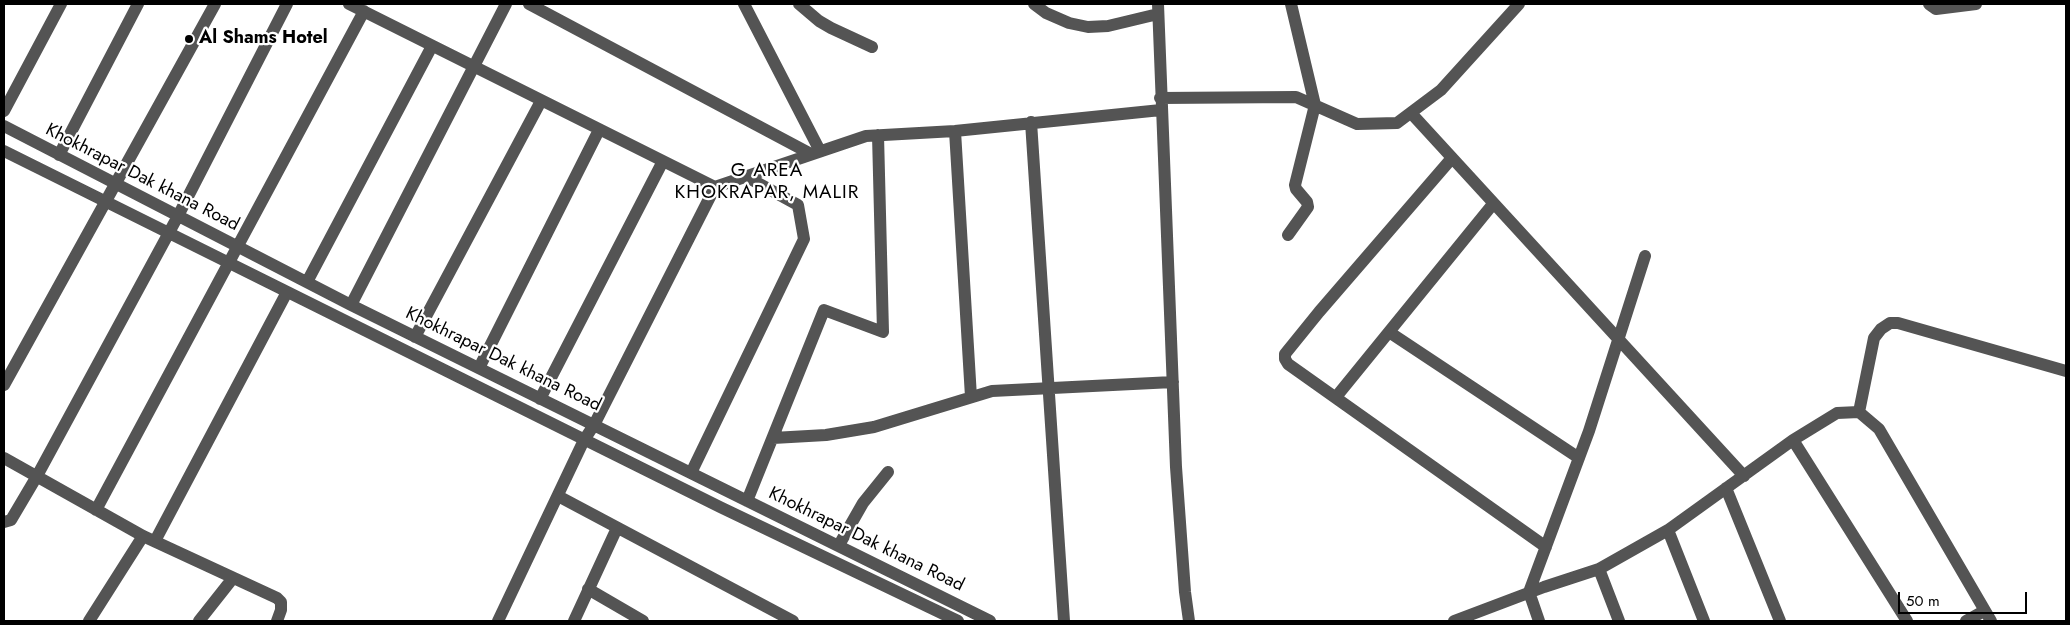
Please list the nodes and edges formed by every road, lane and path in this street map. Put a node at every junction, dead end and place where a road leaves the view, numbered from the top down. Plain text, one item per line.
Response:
1 (61, 4) edge
2 (138, 4) edge
3 (215, 4) edge
4 (287, 4) edge
5 (349, 4) edge
6 (506, 4) edge
7 (529, 4) edge
8 (744, 4) edge
9 (799, 4) edge
10 (1034, 4) edge
11 (1291, 4) edge
12 (1519, 4) edge
13 (1928, 4) edge
14 (1976, 4) edge
15 (1158, 9) edge
16 (364, 11) junction
17 (432, 46) junction
18 (872, 47) dead end
19 (474, 67) junction
20 (542, 101) junction
21 (1161, 104) junction
22 (1315, 105) junction
23 (4, 111) edge
24 (1411, 113) junction
25 (1031, 122) junction
26 (4, 126) edge
27 (599, 130) junction
28 (955, 131) junction
29 (878, 135) junction
30 (4, 151) edge
31 (815, 152) junction
32 (59, 155) junction
33 (1452, 158) junction
34 (663, 161) junction
35 (745, 176) junction
36 (114, 183) junction
37 (715, 187) junction
38 (104, 202) junction
39 (1493, 204) junction
40 (178, 216) junction
41 (168, 234) junction
42 (1288, 235) dead end
43 (237, 246) junction
44 (1645, 256) dead end
45 (228, 264) junction
46 (307, 282) junction
47 (287, 292) junction
48 (351, 305) junction
49 (1389, 332) junction
50 (415, 336) junction
51 (1617, 339) junction
52 (479, 368) junction
53 (2066, 371) edge
54 (1173, 382) junction
55 (4, 385) edge
56 (1049, 389) junction
57 (971, 397) junction
58 (1336, 397) junction
59 (540, 399) junction
60 (1859, 412) junction
61 (594, 425) junction
62 (773, 438) junction
63 (584, 440) junction
64 (1794, 440) junction
65 (4, 458) edge
66 (1579, 458) junction
67 (888, 472) dead end
68 (691, 473) junction
69 (37, 476) junction
70 (1744, 476) junction
71 (1726, 488) junction
72 (558, 496) junction
73 (747, 501) junction
74 (96, 510) junction
75 (4, 522) edge
76 (616, 528) junction
77 (1668, 530) junction
78 (149, 539) junction
79 (839, 545) junction
80 (1546, 547) junction
81 (1599, 568) junction
82 (233, 578) junction
83 (588, 589) junction
84 (1529, 592) junction
85 (1533, 607) junction
86 (1987, 616) edge
87 (88, 621) edge
88 (199, 621) edge
89 (277, 621) edge
90 (498, 621) edge
91 (574, 621) edge
92 (643, 621) edge
93 (793, 621) edge
94 (958, 621) edge
95 (990, 621) edge
96 (1064, 621) edge
97 (1189, 621) edge
98 (1454, 621) edge
99 (1528, 621) edge
100 (1539, 621) edge
101 (1619, 621) edge
102 (1704, 621) edge
103 (1780, 621) edge
104 (1907, 621) edge
105 (1966, 621) edge

1 - 23 street
2 - 32 street
3 - 36 street
4 - 40 street
5 - 16 street
6 - 19 street
7 - 31 street
8 - 31 street
9 - 18 street
10 - 15 street
11 - 22 street
12 - 24 street
13 - 14 street
15 - 21 street
16 - 17 street
16 - 43 street
17 - 19 street
17 - 46 street
19 - 20 street
19 - 48 street
20 - 27 street
20 - 50 street
21 - 22 street
21 - 25 street
21 - 54 street
22 - 24 street
22 - 42 street
24 - 33 street
25 - 28 street
25 - 56 street
26 - 32 street, Khokhrapar Dak khana Road
27 - 34 street
27 - 52 street
28 - 29 street
28 - 57 street
29 - 31 street
29 - 62 street
30 - 38 street, Khokhrapar Dak khana Road
31 - 35 street
32 - 36 street, Khokhrapar Dak khana Road
33 - 39 street
33 - 58 street
34 - 37 street
34 - 59 street
35 - 37 street
35 - 68 street
36 - 38 street
36 - 40 street, Khokhrapar Dak khana Road
37 - 61 street
38 - 41 street, Khokhrapar Dak khana Road
38 - 55 street
39 - 49 street
39 - 51 street
40 - 41 street
40 - 43 street, Khokhrapar Dak khana Road
41 - 45 street, Khokhrapar Dak khana Road
41 - 69 street
43 - 45 street
43 - 46 street, Khokhrapar Dak khana Road
44 - 51 street
45 - 47 street, Khokhrapar Dak khana Road
45 - 74 street
46 - 48 street, Khokhrapar Dak khana Road
47 - 63 street, Khokhrapar Dak khana Road
47 - 78 street
48 - 50 street, Khokhrapar Dak khana Road
49 - 58 street
49 - 66 street
50 - 52 street, Khokhrapar Dak khana Road
51 - 66 street
51 - 70 street
52 - 59 street, Khokhrapar Dak khana Road
53 - 60 street
54 - 56 street
54 - 97 street
56 - 57 street
56 - 96 street
57 - 62 street
58 - 80 street
59 - 61 street, Khokhrapar Dak khana Road
60 - 64 street
60 - 86 street
61 - 63 street
61 - 68 street, Khokhrapar Dak khana Road
62 - 73 street
63 - 72 street
63 - 94 street, Khokhrapar Dak khana Road
64 - 70 street
64 - 104 street
65 - 69 street
66 - 80 street
67 - 79 street
68 - 73 street, Khokhrapar Dak khana Road
69 - 74 street
69 - 75 street
70 - 71 street
71 - 77 street
71 - 103 street
72 - 76 street
72 - 90 street
73 - 79 street, Khokhrapar Dak khana Road
74 - 78 street
76 - 83 street
76 - 93 street
77 - 81 street
77 - 102 street
78 - 82 street
78 - 87 street
79 - 95 street, Khokhrapar Dak khana Road
80 - 84 street
81 - 84 street
81 - 101 street
82 - 88 street
82 - 89 street
83 - 91 street
83 - 92 street
84 - 85 street
84 - 98 street
85 - 99 street
85 - 100 street
86 - 105 street

